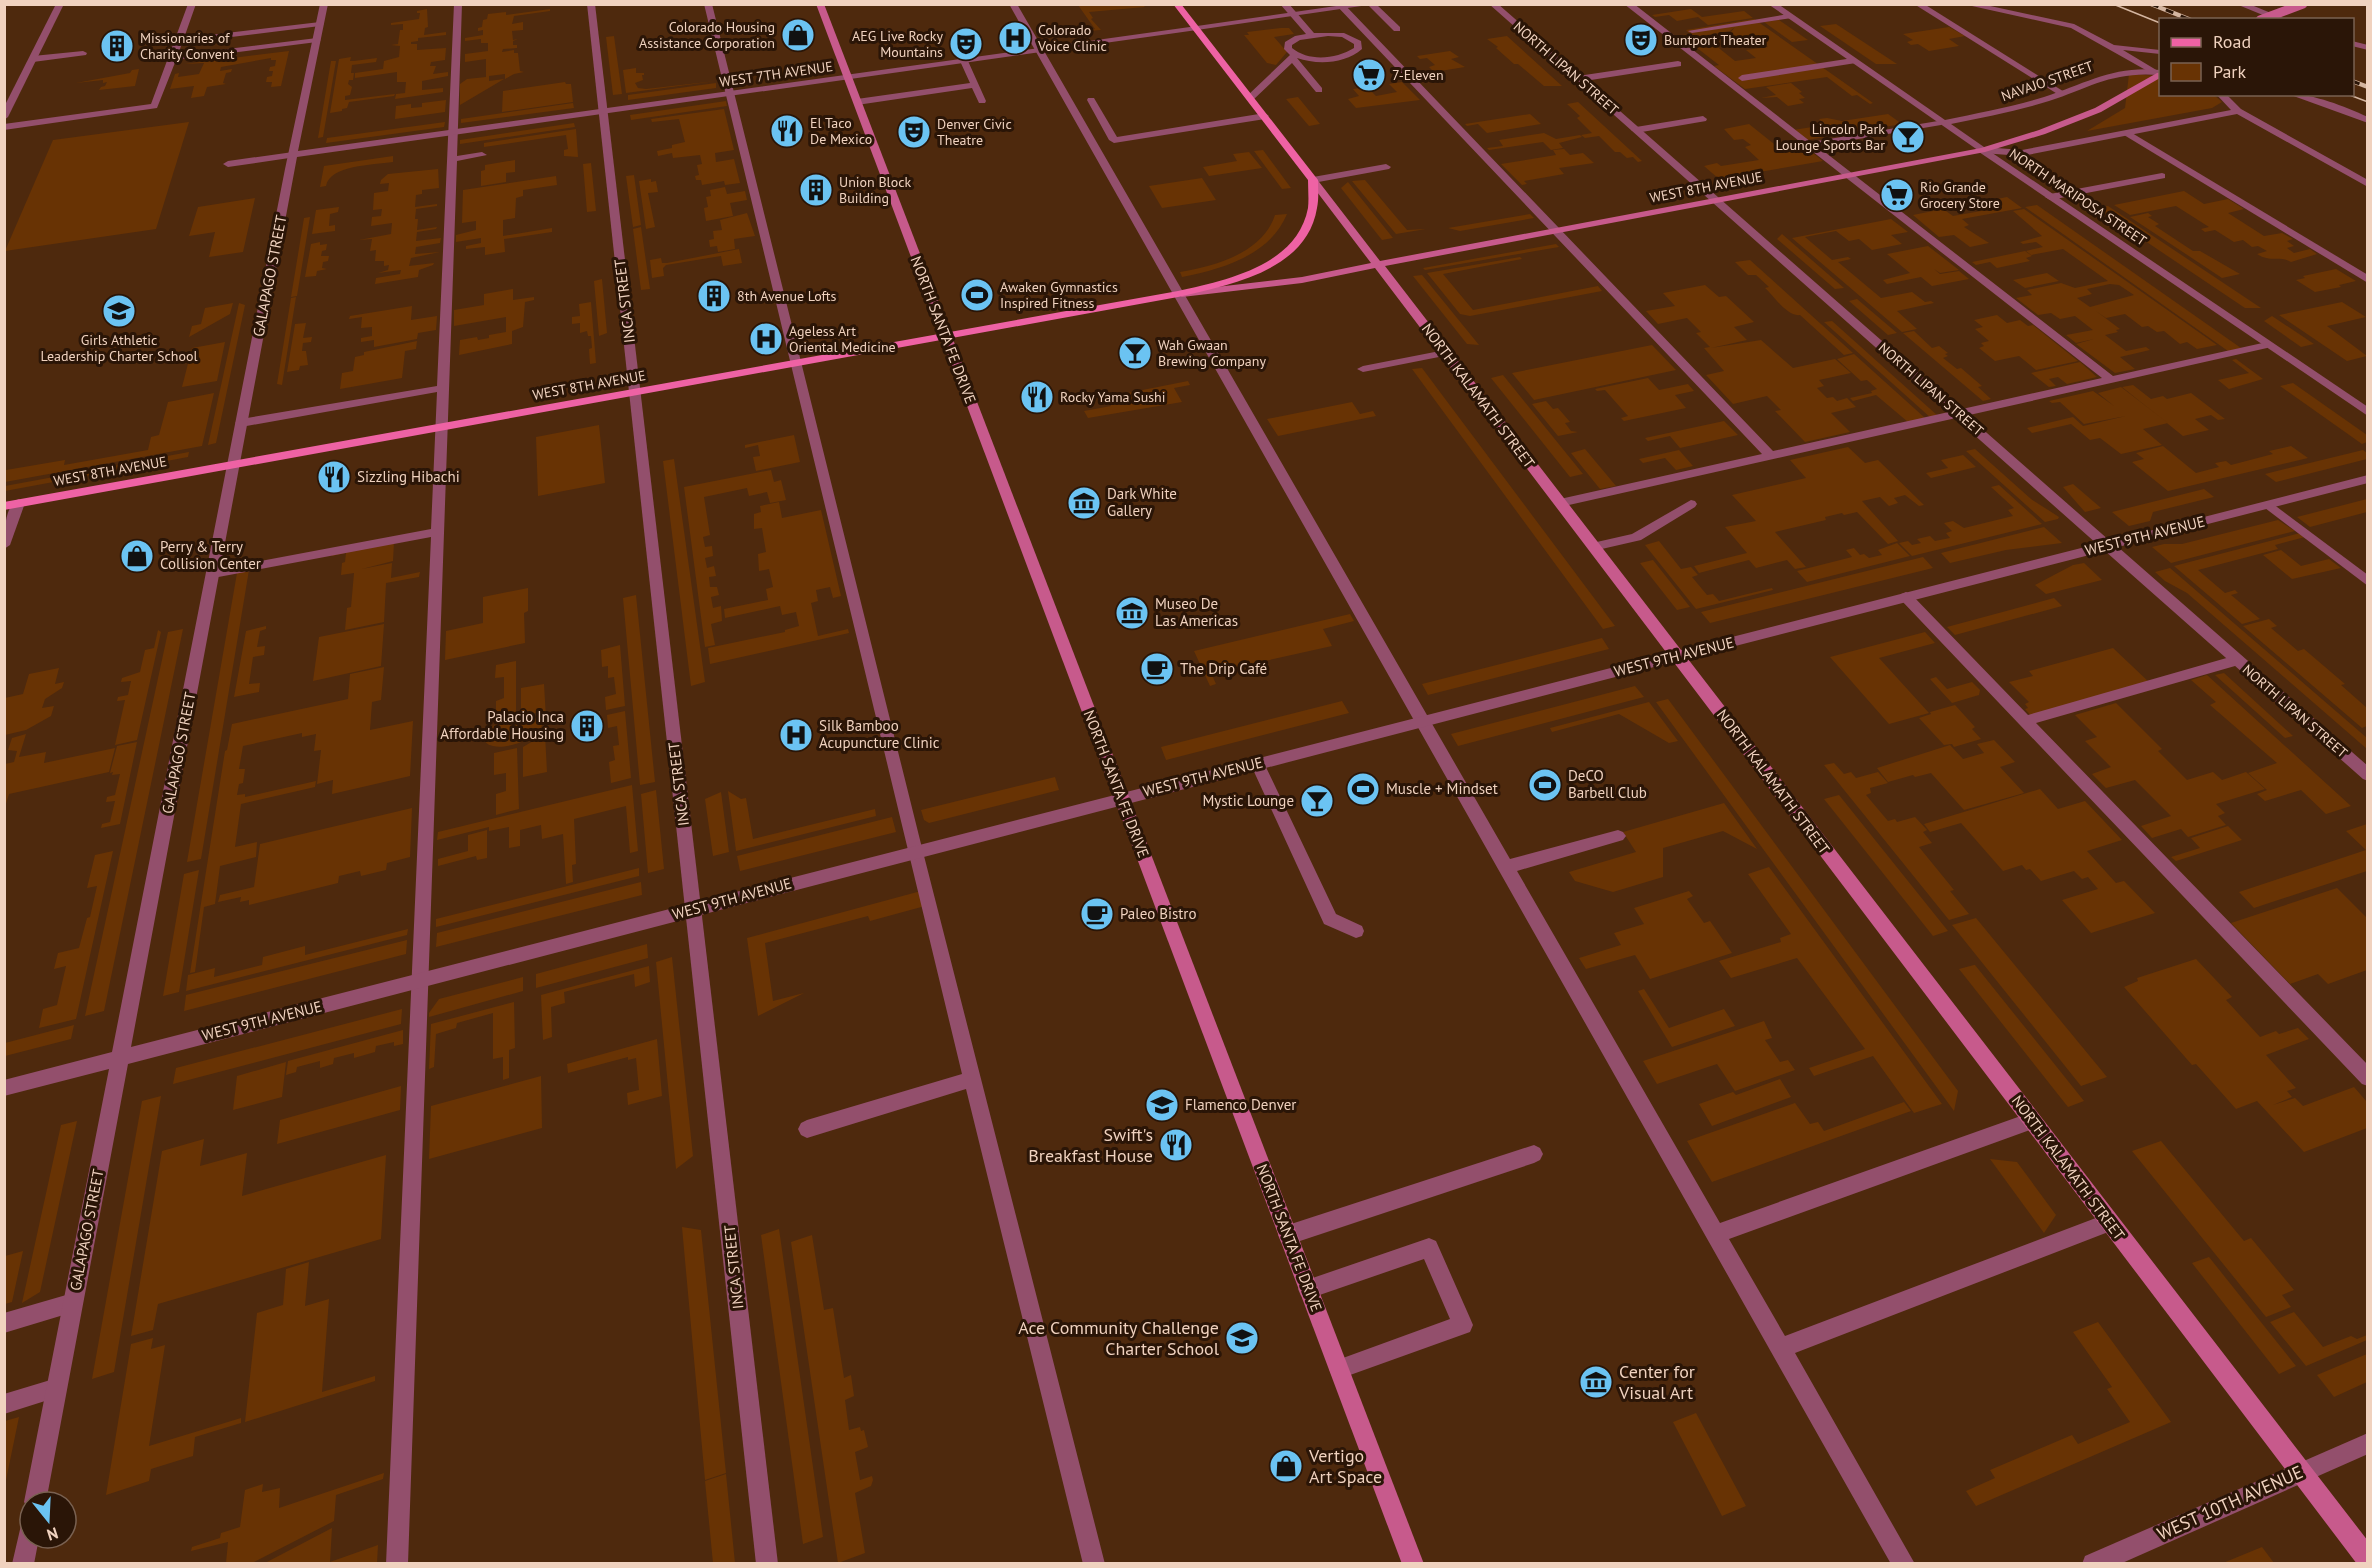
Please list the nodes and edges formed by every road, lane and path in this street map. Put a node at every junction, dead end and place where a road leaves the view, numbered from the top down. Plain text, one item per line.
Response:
1 (60, 4) edge
2 (192, 4) edge
3 (324, 4) edge
4 (458, 4) edge
5 (591, 4) edge
6 (708, 4) edge
7 (820, 4) edge
8 (1012, 4) edge
9 (1177, 4) edge
10 (1284, 4) edge
11 (1371, 4) edge
12 (1493, 4) edge
13 (1628, 4) edge
14 (1772, 4) edge
15 (1918, 4) edge
16 (1966, 4) edge
17 (2240, 4) edge
18 (2303, 4) edge
19 (1340, 6) edge
20 (1294, 15) junction
21 (1789, 16) junction
22 (2265, 18) edge
23 (2278, 18) edge
24 (320, 24) junction
25 (1197, 28) junction
26 (1397, 29) dead end
27 (1692, 31) dead end
28 (1312, 36) junction
29 (316, 40) junction
30 (179, 41) junction
31 (1378, 46) junction
32 (2111, 47) junction
33 (1358, 49) junction
34 (1039, 51) junction
35 (2159, 52) edge
36 (83, 53) dead end
37 (1293, 57) junction
38 (173, 58) junction
39 (33, 59) junction
40 (964, 61) junction
41 (1853, 61) junction
42 (1678, 64) dead end
43 (2158, 72) edge
44 (847, 77) junction
45 (1743, 78) dead end
46 (1578, 79) junction
47 (975, 86) junction
48 (1319, 90) dead end
49 (2062, 93) junction
50 (730, 94) junction
51 (2222, 96) edge
52 (2299, 96) edge
53 (1250, 98) junction
54 (1091, 100) dead end
55 (982, 101) dead end
56 (856, 102) junction
57 (2238, 111) junction
58 (603, 112) junction
59 (1265, 116) junction
60 (4, 117) edge
61 (1703, 119) dead end
62 (2367, 120) edge
63 (1942, 122) junction
64 (4, 127) edge
65 (1636, 130) junction
66 (453, 133) junction
67 (2127, 133) junction
68 (1808, 145) junction
69 (1982, 150) junction
70 (482, 154) dead end
71 (293, 155) junction
72 (452, 159) junction
73 (228, 164) dead end
74 (1386, 167) dead end
75 (1848, 175) junction
76 (2162, 176) dead end
77 (1313, 180) junction
78 (2367, 184) edge
79 (2050, 197) junction
80 (1716, 200) junction
81 (1555, 231) junction
82 (1379, 266) junction
83 (2367, 280) edge
84 (1178, 294) junction
85 (945, 336) junction
86 (2267, 345) junction
87 (1445, 353) junction
88 (796, 363) junction
89 (1363, 369) dead end
90 (2111, 380) junction
91 (443, 388) junction
92 (635, 392) junction
93 (2367, 413) edge
94 (1958, 414) junction
95 (242, 423) junction
96 (442, 426) junction
97 (1771, 456) junction
98 (234, 464) junction
99 (2367, 479) edge
100 (19, 503) junction
101 (1560, 503) junction
102 (1691, 504) dead end
103 (2269, 505) junction
104 (4, 506) edge
105 (437, 532) junction
106 (4, 545) edge
107 (2108, 546) junction
108 (1593, 547) junction
109 (213, 574) junction
110 (2367, 582) edge
111 (1906, 597) junction
112 (1677, 656) junction
113 (2237, 660) junction
114 (1423, 721) junction
115 (2025, 721) junction
116 (1257, 763) junction
117 (2367, 775) edge
118 (1121, 798) junction
119 (1618, 836) dead end
120 (915, 852) junction
121 (1506, 867) junction
122 (693, 909) junction
123 (1356, 931) dead end
124 (420, 980) junction
125 (120, 1058) junction
126 (2367, 1078) edge
127 (972, 1079) junction
128 (4, 1088) edge
129 (2032, 1121) junction
130 (807, 1129) dead end
131 (1534, 1155) dead end
132 (2109, 1222) junction
133 (1716, 1234) junction
134 (1288, 1235) junction
135 (1308, 1289) junction
136 (73, 1303) junction
137 (4, 1323) edge
138 (1782, 1348) junction
139 (1339, 1369) junction
140 (57, 1388) junction
141 (4, 1404) edge
142 (2367, 1443) edge
143 (2301, 1473) junction
144 (37, 1490) edge
145 (2367, 1560) edge
146 (397, 1563) edge
147 (767, 1563) edge
148 (1094, 1563) edge
149 (1413, 1563) edge
150 (1904, 1563) edge
151 (2093, 1563) edge

1 - 39 street
2 - 30 street
3 - 24 street, GALAPAGO STREET
4 - 66 street
5 - 58 street, INCA STREET
6 - 50 street
7 - 44 main road, NORTH SANTA FE DRIVE
8 - 34 street
9 - 25 main road, NORTH KALAMATH STREET
10 - 20 street
11 - 19 street, WEST 7TH AVENUE
11 - 26 street
12 - 46 street, NORTH LIPAN STREET
13 - 68 street
14 - 21 street, NORTH MARIPOSA STREET
15 - 49 street
16 - 32 street
17 - 23 street
18 - 22 main road, bridge
19 - 20 street, WEST 7TH AVENUE
19 - 31 street
20 - 25 street, WEST 7TH AVENUE
20 - 28 street
21 - 27 street
21 - 41 street, NORTH MARIPOSA STREET
24 - 29 street, GALAPAGO STREET
24 - 30 street
25 - 34 street, WEST 7TH AVENUE
25 - 53 main road, NORTH KALAMATH STREET
28 - 33 street
28 - 37 street
29 - 38 street
29 - 71 street, GALAPAGO STREET
30 - 38 street
31 - 33 street
31 - 81 street
32 - 35 street
32 - 43 street
33 - 37 street
34 - 40 street, WEST 7TH AVENUE
34 - 84 street
36 - 39 street
37 - 48 street
37 - 53 street
38 - 64 street
39 - 60 street
40 - 44 street, WEST 7TH AVENUE
40 - 47 street
41 - 45 street
41 - 63 street, NORTH MARIPOSA STREET
42 - 46 street
43 - 49 street, NAVAJO STREET
43 - 69 main road
44 - 50 street, WEST 7TH AVENUE
44 - 56 main road, NORTH SANTA FE DRIVE
46 - 65 street, NORTH LIPAN STREET
47 - 55 street
47 - 56 street
49 - 63 street, NAVAJO STREET
50 - 58 street, WEST 7TH AVENUE
50 - 88 street
51 - 57 street
52 - 62 street
53 - 59 main road, NORTH KALAMATH STREET
54 - 59 street
56 - 85 main road, NORTH SANTA FE DRIVE
57 - 67 street, WEST 8TH AVENUE
57 - 78 street
58 - 66 street, WEST 7TH AVENUE
58 - 92 street, INCA STREET
59 - 77 main road, NORTH KALAMATH STREET
61 - 65 street
63 - 68 street, NAVAJO STREET
63 - 69 street, NORTH MARIPOSA STREET
65 - 80 street, NORTH LIPAN STREET
66 - 71 street, WEST 7TH AVENUE
66 - 72 street
67 - 69 street, WEST 8TH AVENUE
67 - 83 street
68 - 75 street
69 - 75 main road, WEST 8TH AVENUE
69 - 79 street, NORTH MARIPOSA STREET
70 - 72 street
71 - 73 street, WEST 7TH AVENUE
71 - 95 street, GALAPAGO STREET
72 - 91 street
74 - 77 street
75 - 80 main road, WEST 8TH AVENUE
75 - 90 street
76 - 79 street
77 - 82 main road, NORTH KALAMATH STREET
77 - 84 main road, WEST 8TH AVENUE
79 - 86 street, NORTH MARIPOSA STREET
80 - 81 main road, WEST 8TH AVENUE
80 - 94 street, NORTH LIPAN STREET
81 - 82 main road, WEST 8TH AVENUE
81 - 97 street
82 - 84 main road, WEST 8TH AVENUE
82 - 87 main road, NORTH KALAMATH STREET
84 - 85 main road, WEST 8TH AVENUE
84 - 114 street
85 - 88 main road, WEST 8TH AVENUE
85 - 118 main road, NORTH SANTA FE DRIVE
86 - 90 street
86 - 93 street, NORTH MARIPOSA STREET
87 - 89 street
87 - 101 main road, NORTH KALAMATH STREET
88 - 92 main road, WEST 8TH AVENUE
88 - 120 street
90 - 94 street
91 - 95 street
91 - 96 street
92 - 96 main road, WEST 8TH AVENUE
92 - 122 street, INCA STREET
94 - 97 street
94 - 107 street, NORTH LIPAN STREET
95 - 98 street, GALAPAGO STREET
96 - 98 main road, WEST 8TH AVENUE
96 - 105 street
97 - 101 street
98 - 100 main road, WEST 8TH AVENUE
98 - 109 street, GALAPAGO STREET
99 - 103 street, WEST 9TH AVENUE
100 - 104 main road, WEST 8TH AVENUE
100 - 106 street
101 - 108 main road, NORTH KALAMATH STREET
102 - 108 street
103 - 107 street, WEST 9TH AVENUE
103 - 110 street
105 - 109 street
105 - 124 street
107 - 111 street, WEST 9TH AVENUE
107 - 113 street, NORTH LIPAN STREET
108 - 112 main road, NORTH KALAMATH STREET
109 - 125 street, GALAPAGO STREET
111 - 112 street, WEST 9TH AVENUE
111 - 115 street
112 - 114 street, WEST 9TH AVENUE
112 - 129 main road, NORTH KALAMATH STREET
113 - 115 street
113 - 117 street, NORTH LIPAN STREET
114 - 116 street, WEST 9TH AVENUE
114 - 121 street
115 - 126 street
116 - 118 street, WEST 9TH AVENUE
116 - 123 street
118 - 120 street, WEST 9TH AVENUE
118 - 134 main road, NORTH SANTA FE DRIVE
119 - 121 street
120 - 122 street, WEST 9TH AVENUE
120 - 127 street
121 - 133 street
122 - 124 street, WEST 9TH AVENUE
122 - 147 street, INCA STREET
124 - 125 street, WEST 9TH AVENUE
124 - 146 street
125 - 128 street, WEST 9TH AVENUE
125 - 136 street, GALAPAGO STREET
127 - 130 street
127 - 148 street
129 - 132 main road, NORTH KALAMATH STREET
129 - 133 street
131 - 134 street
132 - 138 street
132 - 143 main road, NORTH KALAMATH STREET
133 - 138 street
134 - 135 main road, NORTH SANTA FE DRIVE
135 - 139 main road, NORTH SANTA FE DRIVE
135 - 139 street
136 - 137 street
136 - 140 street, GALAPAGO STREET
138 - 150 street
139 - 149 main road, NORTH SANTA FE DRIVE
140 - 141 street
140 - 144 street, GALAPAGO STREET
142 - 143 street, WEST 10TH AVENUE
143 - 145 main road, NORTH KALAMATH STREET
143 - 151 street, WEST 10TH AVENUE

